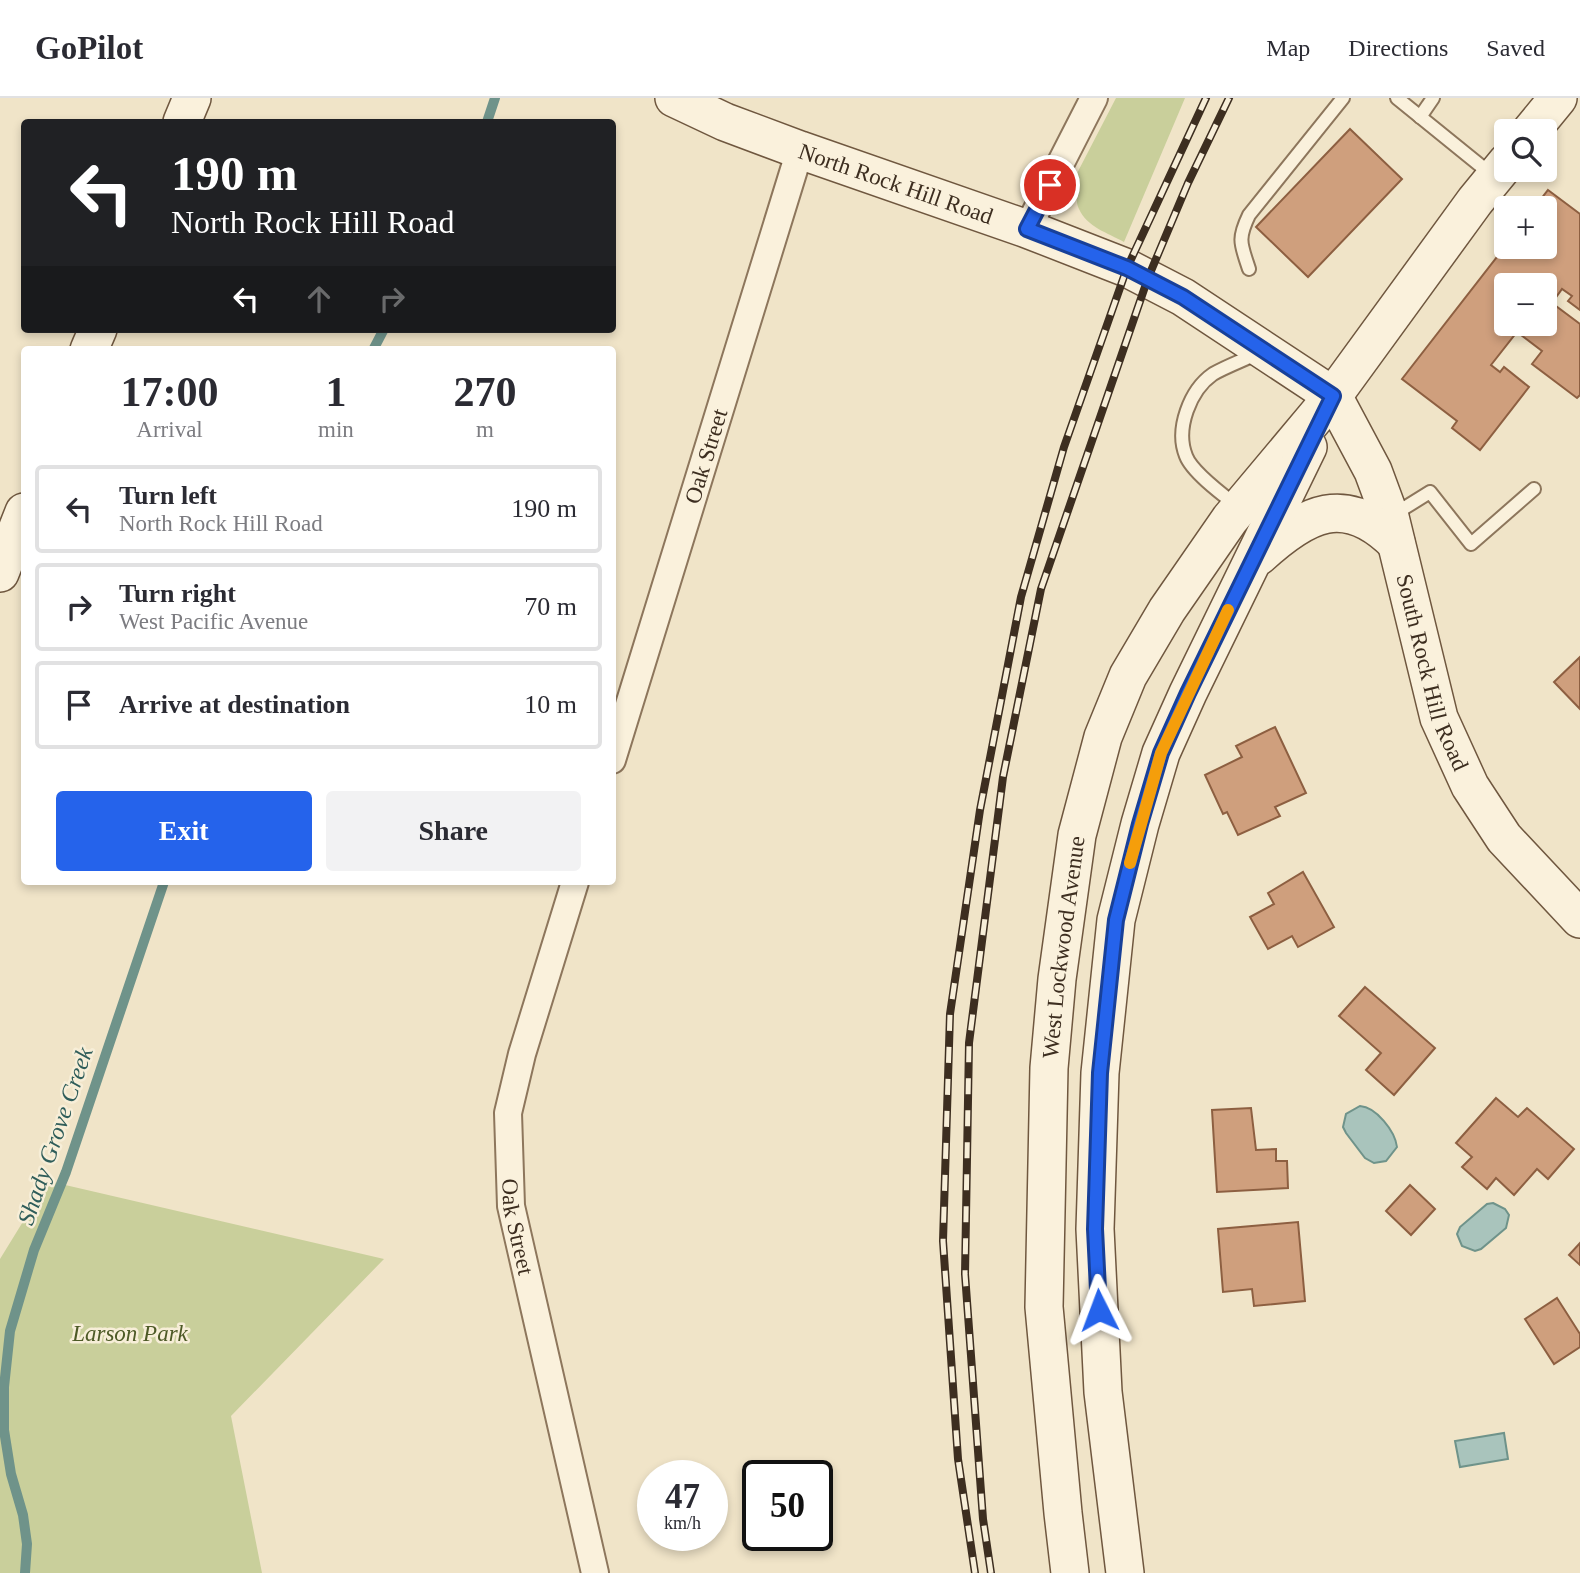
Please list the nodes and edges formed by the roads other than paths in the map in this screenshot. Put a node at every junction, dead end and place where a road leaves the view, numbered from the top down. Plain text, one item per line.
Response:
1 (192, 98) edge
2 (674, 98) edge
3 (1094, 98) edge
4 (1343, 98) edge
5 (1397, 98) edge
6 (1433, 98) edge
7 (1558, 98) edge
8 (1420, 117) junction
9 (183, 119) edge
10 (1541, 119) edge
11 (800, 150) junction
12 (1494, 165) edge
13 (1494, 179) edge
14 (1027, 229) junction
15 (1250, 269) dead end
16 (1264, 350) junction
17 (1333, 396) junction
18 (1534, 489) dead end
19 (1240, 508) junction
20 (21, 520) edge
21 (1393, 530) junction
22 (1251, 564) junction
23 (0, 573) edge
24 (616, 747) edge
25 (574, 885) edge
26 (1580, 919) edge
27 (595, 1573) edge
28 (1070, 1573) edge
29 (1125, 1573) edge

1 - 9 main road
2 - 11 main road, North Rock Hill Road
3 - 14 street
4 - 15 lane
5 - 8 lane
6 - 8 lane
7 - 10 main road
8 - 12 lane
11 - 14 main road, North Rock Hill Road
11 - 24 street, Oak Street
13 - 17 main road, West Lockwood Avenue
14 - 16 main road, North Rock Hill Road
16 - 17 main road, North Rock Hill Road
16 - 19 lane
17 - 19 main road, West Lockwood Avenue
17 - 21 main road, South Rock Hill Road
17 - 22 main road, West Lockwood Avenue
18 - 21 lane
19 - 28 main road, West Lockwood Avenue
20 - 23 main road
21 - 22 main road
21 - 26 main road, South Rock Hill Road
22 - 29 main road, West Lockwood Avenue
25 - 27 street, Oak Street

